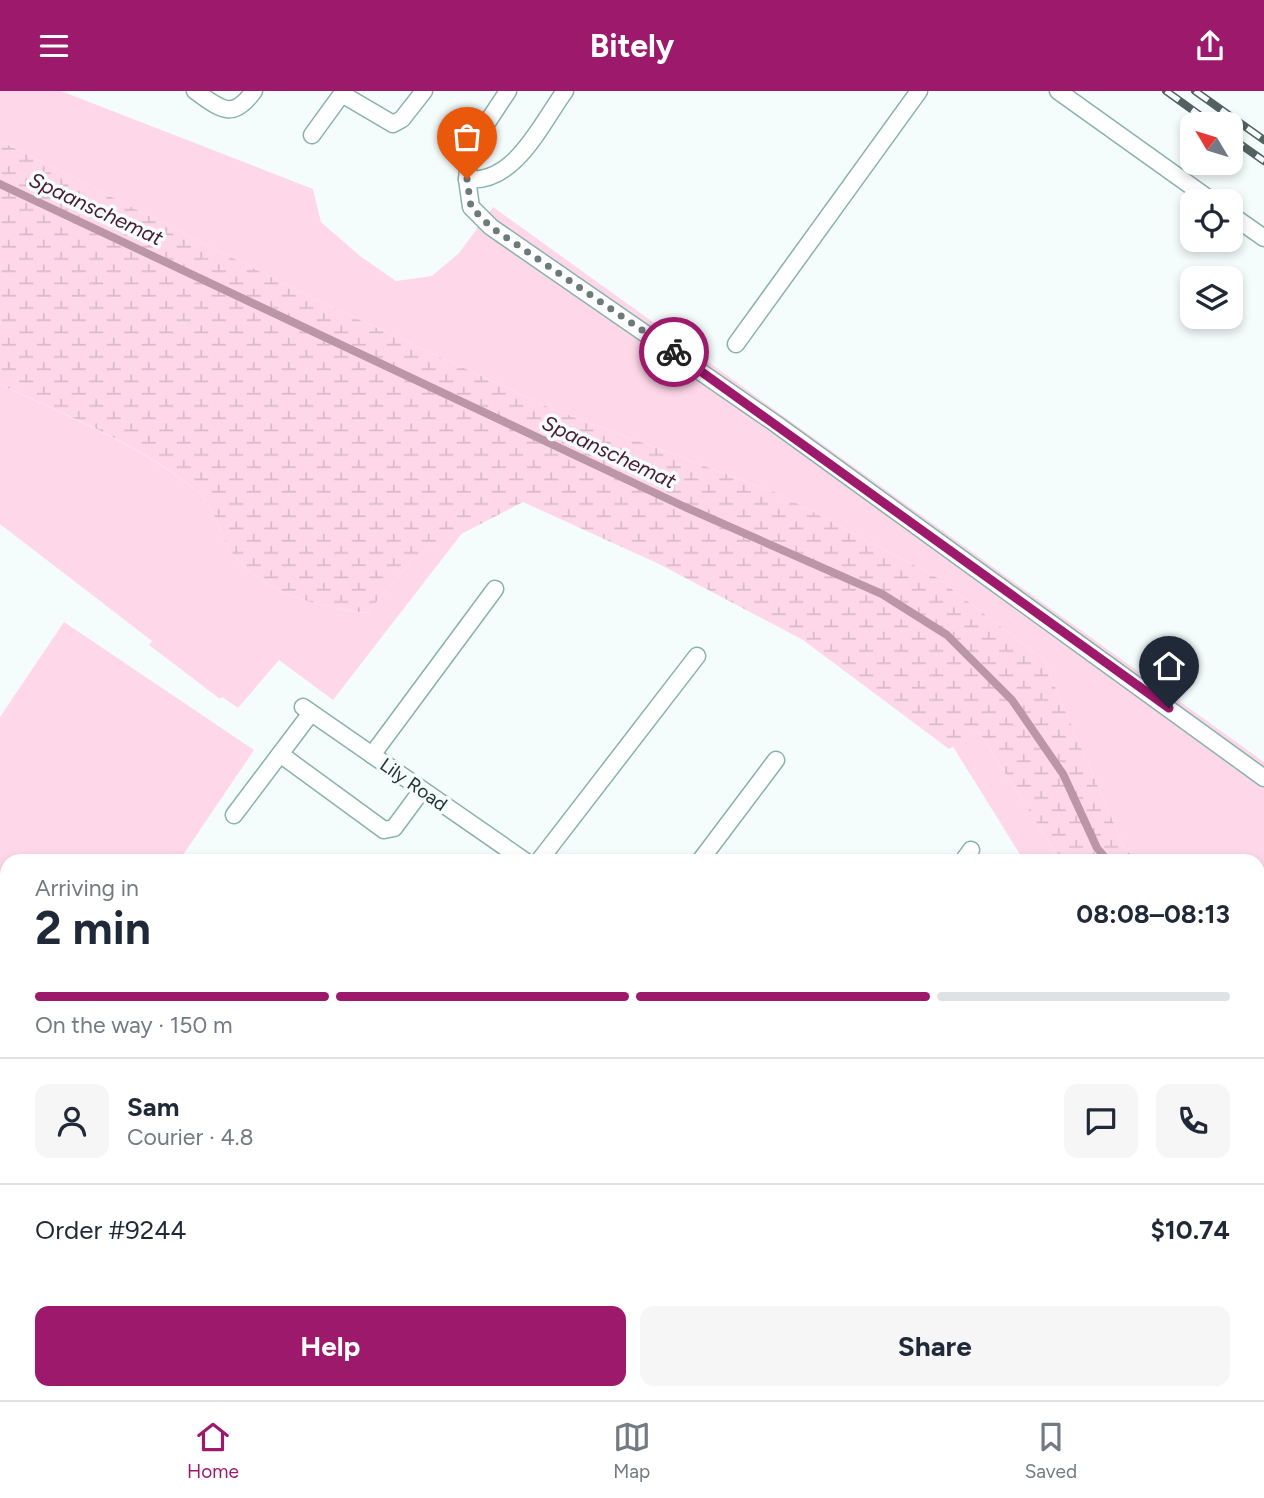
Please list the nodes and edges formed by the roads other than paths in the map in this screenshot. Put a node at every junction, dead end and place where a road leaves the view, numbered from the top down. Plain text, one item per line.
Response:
1 (195, 91) edge
2 (254, 91) edge
3 (424, 91) edge
4 (508, 91) edge
5 (565, 91) edge
6 (919, 91) edge
7 (1058, 91) edge
8 (343, 92) edge
9 (312, 135) dead end
10 (467, 179) junction
11 (1195, 189) edge
12 (1243, 224) edge
13 (1264, 239) edge
14 (736, 344) dead end
15 (495, 589) dead end
16 (696, 656) dead end
17 (280, 754) junction
18 (372, 755) junction
19 (776, 760) dead end
20 (1264, 778) edge
21 (422, 790) junction
22 (234, 815) dead end
23 (515, 854) edge
24 (544, 854) edge
25 (706, 854) edge

1 - 2 lane
3 - 8 lane
4 - 10 lane
5 - 10 lane
6 - 14 lane
7 - 11 lane
8 - 9 lane
10 - 20 lane
12 - 13 lane
15 - 18 lane
16 - 24 lane
17 - 18 lane, Lily Road
17 - 21 lane
17 - 22 lane
18 - 21 lane, Lily Road
19 - 25 lane
21 - 23 lane, Lily Road

